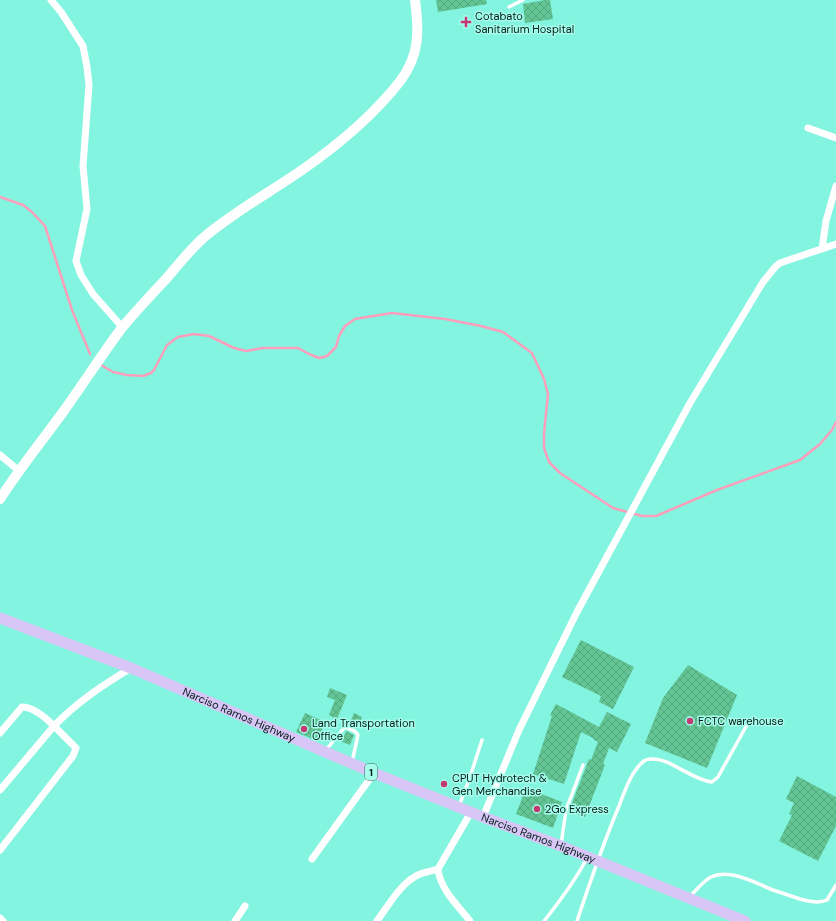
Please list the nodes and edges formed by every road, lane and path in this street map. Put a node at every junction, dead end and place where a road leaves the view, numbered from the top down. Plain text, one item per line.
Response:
1 (51, 0) edge
2 (415, 0) edge
3 (523, 0) edge
4 (509, 7) dead end
5 (808, 128) dead end
6 (836, 138) edge
7 (836, 186) edge
8 (836, 244) edge
9 (822, 249) junction
10 (123, 328) junction
11 (0, 455) edge
12 (18, 470) junction
13 (0, 499) edge
14 (0, 618) edge
15 (131, 668) junction
16 (748, 723) dead end
17 (54, 726) junction
18 (0, 733) edge
19 (482, 740) dead end
20 (324, 752) junction
21 (352, 764) junction
22 (583, 765) dead end
23 (374, 773) junction
24 (0, 790) edge
25 (458, 807) junction
26 (471, 812) junction
27 (483, 817) junction
28 (561, 846) junction
29 (0, 850) edge
30 (312, 859) dead end
31 (592, 859) junction
32 (438, 869) junction
33 (836, 885) edge
34 (689, 898) junction
35 (245, 906) dead end
36 (0, 918) edge
37 (3, 921) edge
38 (235, 921) edge
39 (377, 921) edge
40 (470, 921) edge
41 (544, 921) edge
42 (577, 921) edge
43 (745, 921) edge

1 - 10 street
2 - 10 main road
3 - 4 lane
5 - 6 street
7 - 9 street
8 - 9 street
9 - 27 street
10 - 12 main road
11 - 12 street
12 - 13 main road
14 - 15 main road, Narciso Ramos Highway / 1
15 - 17 street
15 - 20 main road, Narciso Ramos Highway / 1
16 - 31 lane
17 - 18 street
17 - 24 street
17 - 29 street
19 - 25 lane
20 - 21 main road, Narciso Ramos Highway / 1
20 - 21 lane
21 - 23 main road, Narciso Ramos Highway / 1
22 - 28 lane
23 - 25 main road, Narciso Ramos Highway / 1
23 - 30 street
25 - 26 main road, Narciso Ramos Highway / 1
26 - 27 main road, Narciso Ramos Highway / 1
26 - 32 street
27 - 28 main road, Narciso Ramos Highway / 1
28 - 31 main road, Narciso Ramos Highway / 1
31 - 34 main road, Narciso Ramos Highway / 1
31 - 41 lane
31 - 42 lane
32 - 39 street
32 - 40 street
33 - 34 lane
34 - 43 main road, Narciso Ramos Highway / 1
35 - 38 street
36 - 37 street

